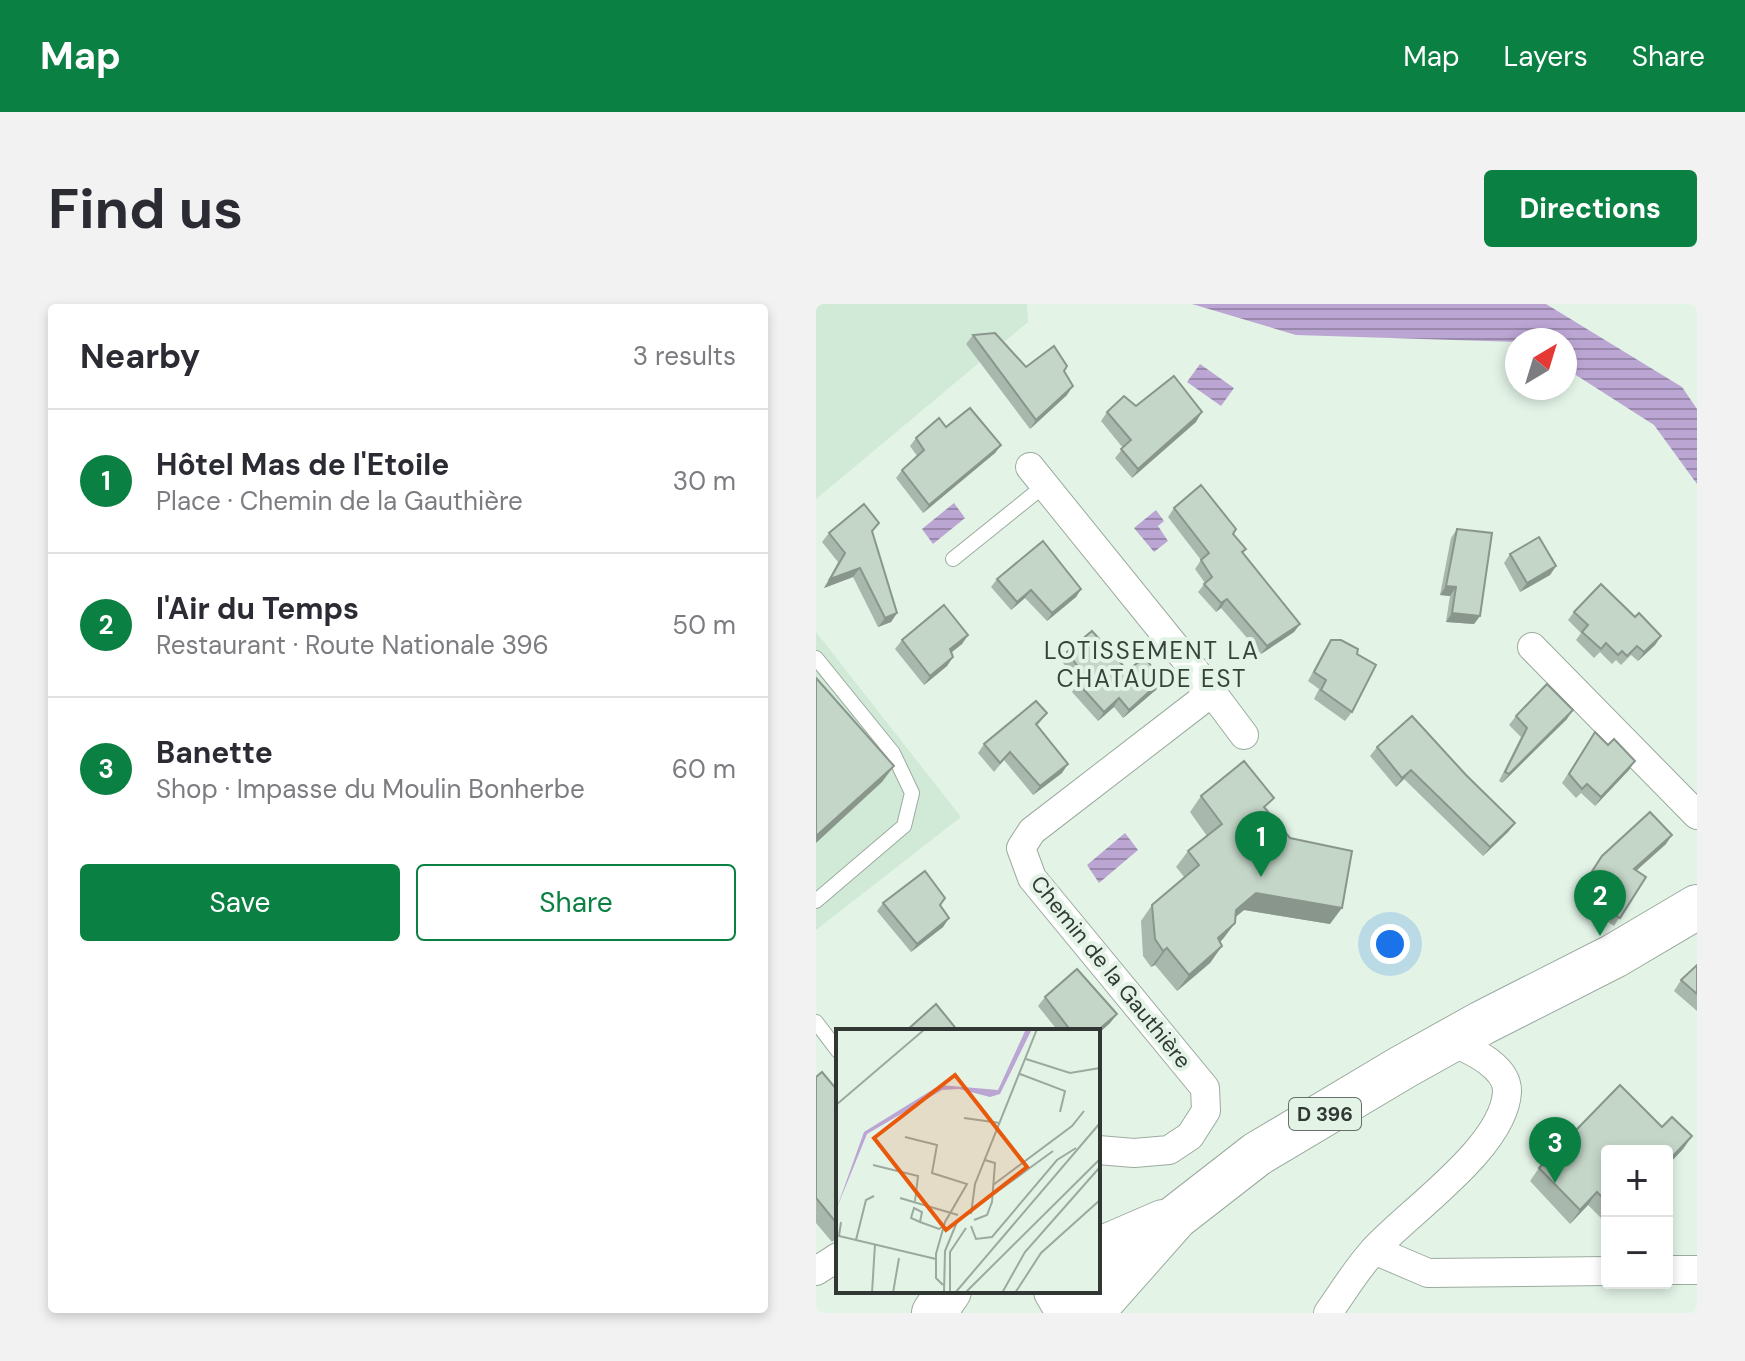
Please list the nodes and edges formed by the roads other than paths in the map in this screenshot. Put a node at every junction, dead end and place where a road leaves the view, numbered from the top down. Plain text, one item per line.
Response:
1 (1038, 476) joint
2 (953, 559) dead end
3 (1532, 647) dead end
4 (816, 658) edge
5 (1205, 691) junction
6 (1244, 735) dead end
7 (1697, 815) edge
8 (816, 901) edge
9 (1697, 907) edge
10 (816, 1022) edge
11 (1466, 1032) junction
12 (836, 1048) edge
13 (1100, 1150) edge
14 (1176, 1217) junction
15 (1100, 1249) edge
16 (1374, 1250) junction
17 (836, 1258) edge
18 (1673, 1270) edge
19 (1697, 1270) edge
20 (816, 1271) edge
21 (1601, 1271) edge
22 (948, 1293) edge
23 (1057, 1293) edge
24 (934, 1313) edge
25 (1069, 1313) edge
26 (1091, 1313) edge
27 (1328, 1313) edge

1 - 2 lane
1 - 5 street
3 - 7 street
4 - 8 lane
5 - 6 street
5 - 13 street, Chemin de la Gauthière
9 - 11 main road, D 396
10 - 12 lane
11 - 14 main road, D 396
11 - 16 street
14 - 15 main road, D 396
14 - 26 main road, D 396
16 - 21 street
16 - 27 street
17 - 20 street
18 - 19 street
22 - 24 main road
23 - 25 main road

